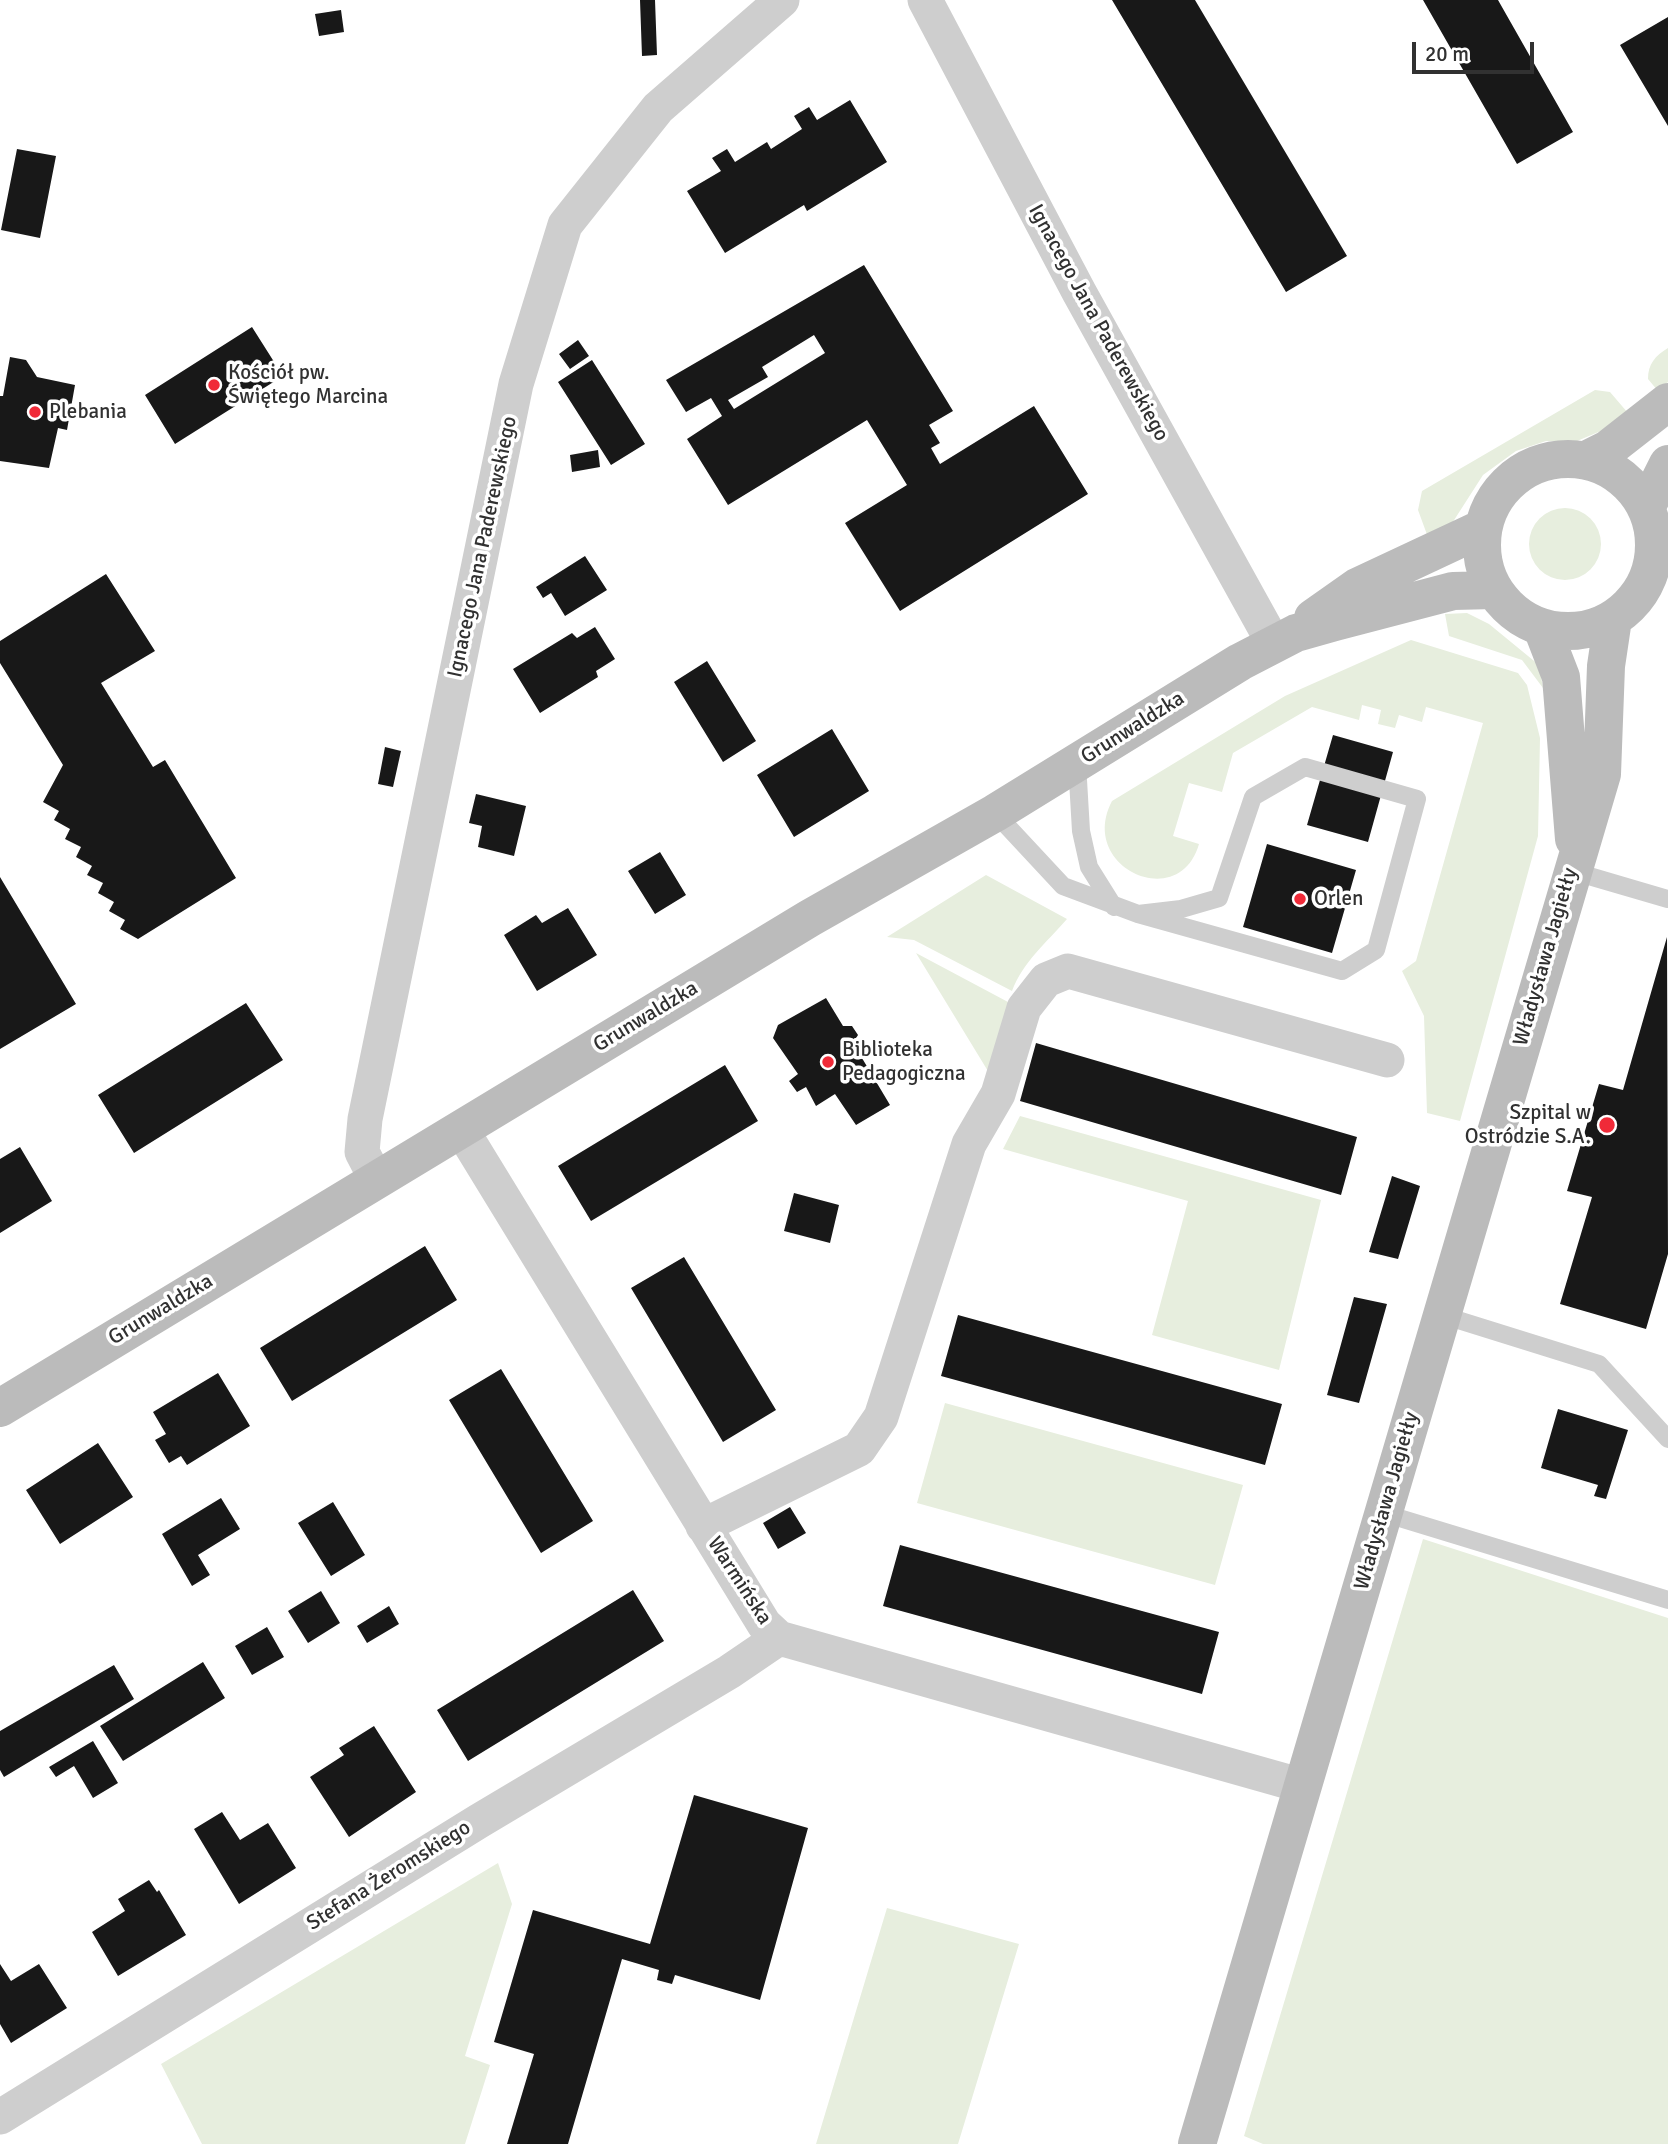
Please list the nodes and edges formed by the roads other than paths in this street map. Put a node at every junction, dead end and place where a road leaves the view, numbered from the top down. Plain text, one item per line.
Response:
1 (782, 0) edge
2 (925, 0) edge
3 (1668, 402) edge
4 (1586, 460) junction
5 (1668, 464) edge
6 (1646, 508) junction
7 (1483, 528) junction
8 (1494, 590) junction
9 (1614, 619) junction
10 (1542, 628) junction
11 (1285, 639) junction
12 (1077, 763) junction
13 (995, 813) junction
14 (1574, 864) junction
15 (1668, 899) edge
16 (1114, 907) junction
17 (1138, 914) junction
18 (1387, 1060) dead end
19 (461, 1129) junction
20 (376, 1179) junction
21 (1442, 1315) junction
22 (0, 1408) edge
23 (1668, 1439) edge
24 (1383, 1513) junction
25 (704, 1526) junction
26 (1668, 1600) edge
27 (779, 1638) junction
28 (1303, 1786) junction
29 (0, 2117) edge
30 (1197, 2144) edge

1 - 20 street, Ignacego Jana Paderewskiego
2 - 11 street, Ignacego Jana Paderewskiego
3 - 4 main road
4 - 6 main road
4 - 7 main road
5 - 6 main road
6 - 9 main road
7 - 8 main road
7 - 11 main road, Grunwaldzka
8 - 10 main road
8 - 11 main road, Grunwaldzka
9 - 10 main road
9 - 14 main road, Władysława Jagiełły
10 - 14 main road, Władysława Jagiełły
11 - 12 main road, Grunwaldzka
12 - 13 main road, Grunwaldzka
12 - 16 lane
13 - 16 lane
13 - 19 main road, Grunwaldzka
14 - 15 lane
14 - 21 main road, Władysława Jagiełły
16 - 17 lane
17 - 17 lane
18 - 25 street
19 - 20 main road, Grunwaldzka
19 - 25 street, Warmińska
20 - 22 main road, Grunwaldzka
21 - 23 lane
21 - 24 main road, Władysława Jagiełły
24 - 26 lane
24 - 28 main road, Władysława Jagiełły
25 - 27 street, Warmińska
27 - 28 street, Warmińska
27 - 29 street, Stefana Żeromskiego
28 - 30 main road, Władysława Jagiełły

